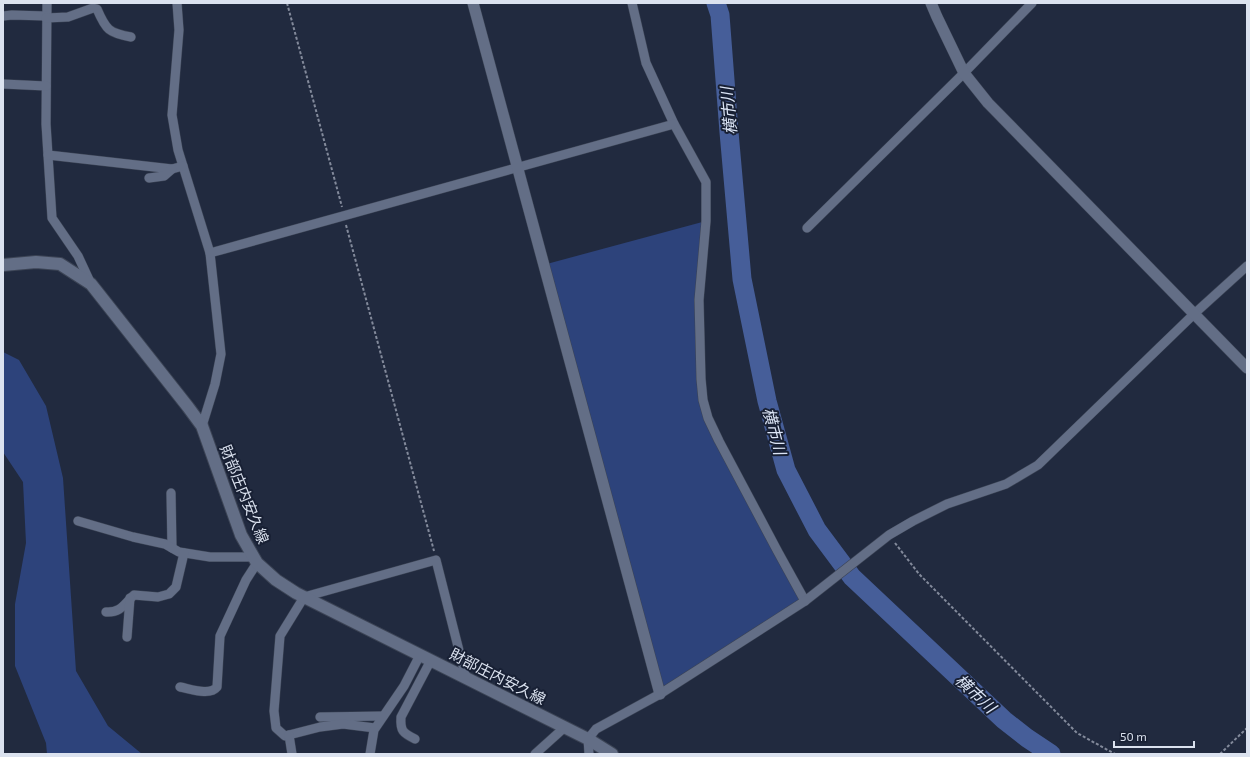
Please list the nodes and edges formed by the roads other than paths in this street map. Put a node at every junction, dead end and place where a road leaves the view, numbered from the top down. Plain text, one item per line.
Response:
1 (47, 3) edge
2 (177, 3) edge
3 (473, 3) edge
4 (632, 3) edge
5 (931, 3) edge
6 (1032, 3) edge
7 (3, 16) edge
8 (46, 17) junction
9 (131, 37) dead end
10 (964, 74) junction
11 (3, 84) edge
12 (46, 86) junction
13 (674, 124) junction
14 (48, 155) junction
15 (183, 166) junction
16 (518, 168) junction
17 (172, 169) junction
18 (149, 178) dead end
19 (807, 228) dead end
20 (210, 253) junction
21 (3, 265) edge
22 (1247, 266) edge
23 (91, 284) junction
24 (1194, 314) junction
25 (1247, 368) edge
26 (202, 426) junction
27 (171, 493) dead end
28 (78, 521) dead end
29 (172, 548) junction
30 (184, 553) junction
31 (256, 560) junction
32 (304, 597) junction
33 (130, 598) junction
34 (805, 601) junction
35 (106, 612) dead end
36 (127, 637) dead end
37 (420, 655) junction
38 (432, 660) junction
39 (466, 678) junction
40 (180, 687) dead end
41 (660, 694) junction
42 (320, 716) dead end
43 (383, 716) junction
44 (565, 727) junction
45 (375, 728) junction
46 (289, 735) junction
47 (415, 739) dead end
48 (588, 739) junction
49 (292, 754) edge
50 (370, 754) edge
51 (535, 754) edge
52 (589, 754) edge
53 (612, 754) edge

1 - 8 street
2 - 15 street
3 - 16 street
4 - 13 street
5 - 10 street
6 - 10 street
7 - 8 street
8 - 9 street
8 - 12 street
10 - 19 street
10 - 24 street
11 - 12 street
12 - 14 street
13 - 16 street
13 - 34 street
14 - 17 street
14 - 23 street
15 - 17 street
15 - 20 street
16 - 20 street
16 - 41 street
17 - 18 street
20 - 26 street
21 - 23 main road, 財部庄内安久線
22 - 24 street
23 - 26 main road, 財部庄内安久線
24 - 25 street
24 - 34 street
26 - 31 main road, 財部庄内安久線
27 - 29 street
28 - 29 street
29 - 30 street
30 - 31 street
30 - 33 street
31 - 32 main road, 財部庄内安久線
31 - 40 street
32 - 37 main road, 財部庄内安久線
32 - 39 street
32 - 46 street
33 - 35 street
33 - 36 street
34 - 41 street
37 - 38 main road, 財部庄内安久線
37 - 43 street
38 - 39 main road, 財部庄内安久線
38 - 47 street
39 - 44 main road, 財部庄内安久線
41 - 48 street
42 - 43 street
43 - 45 street
44 - 48 main road, 財部庄内安久線
44 - 51 street
45 - 46 street
45 - 50 street
46 - 49 street
48 - 52 street
48 - 53 main road, 財部庄内安久線

